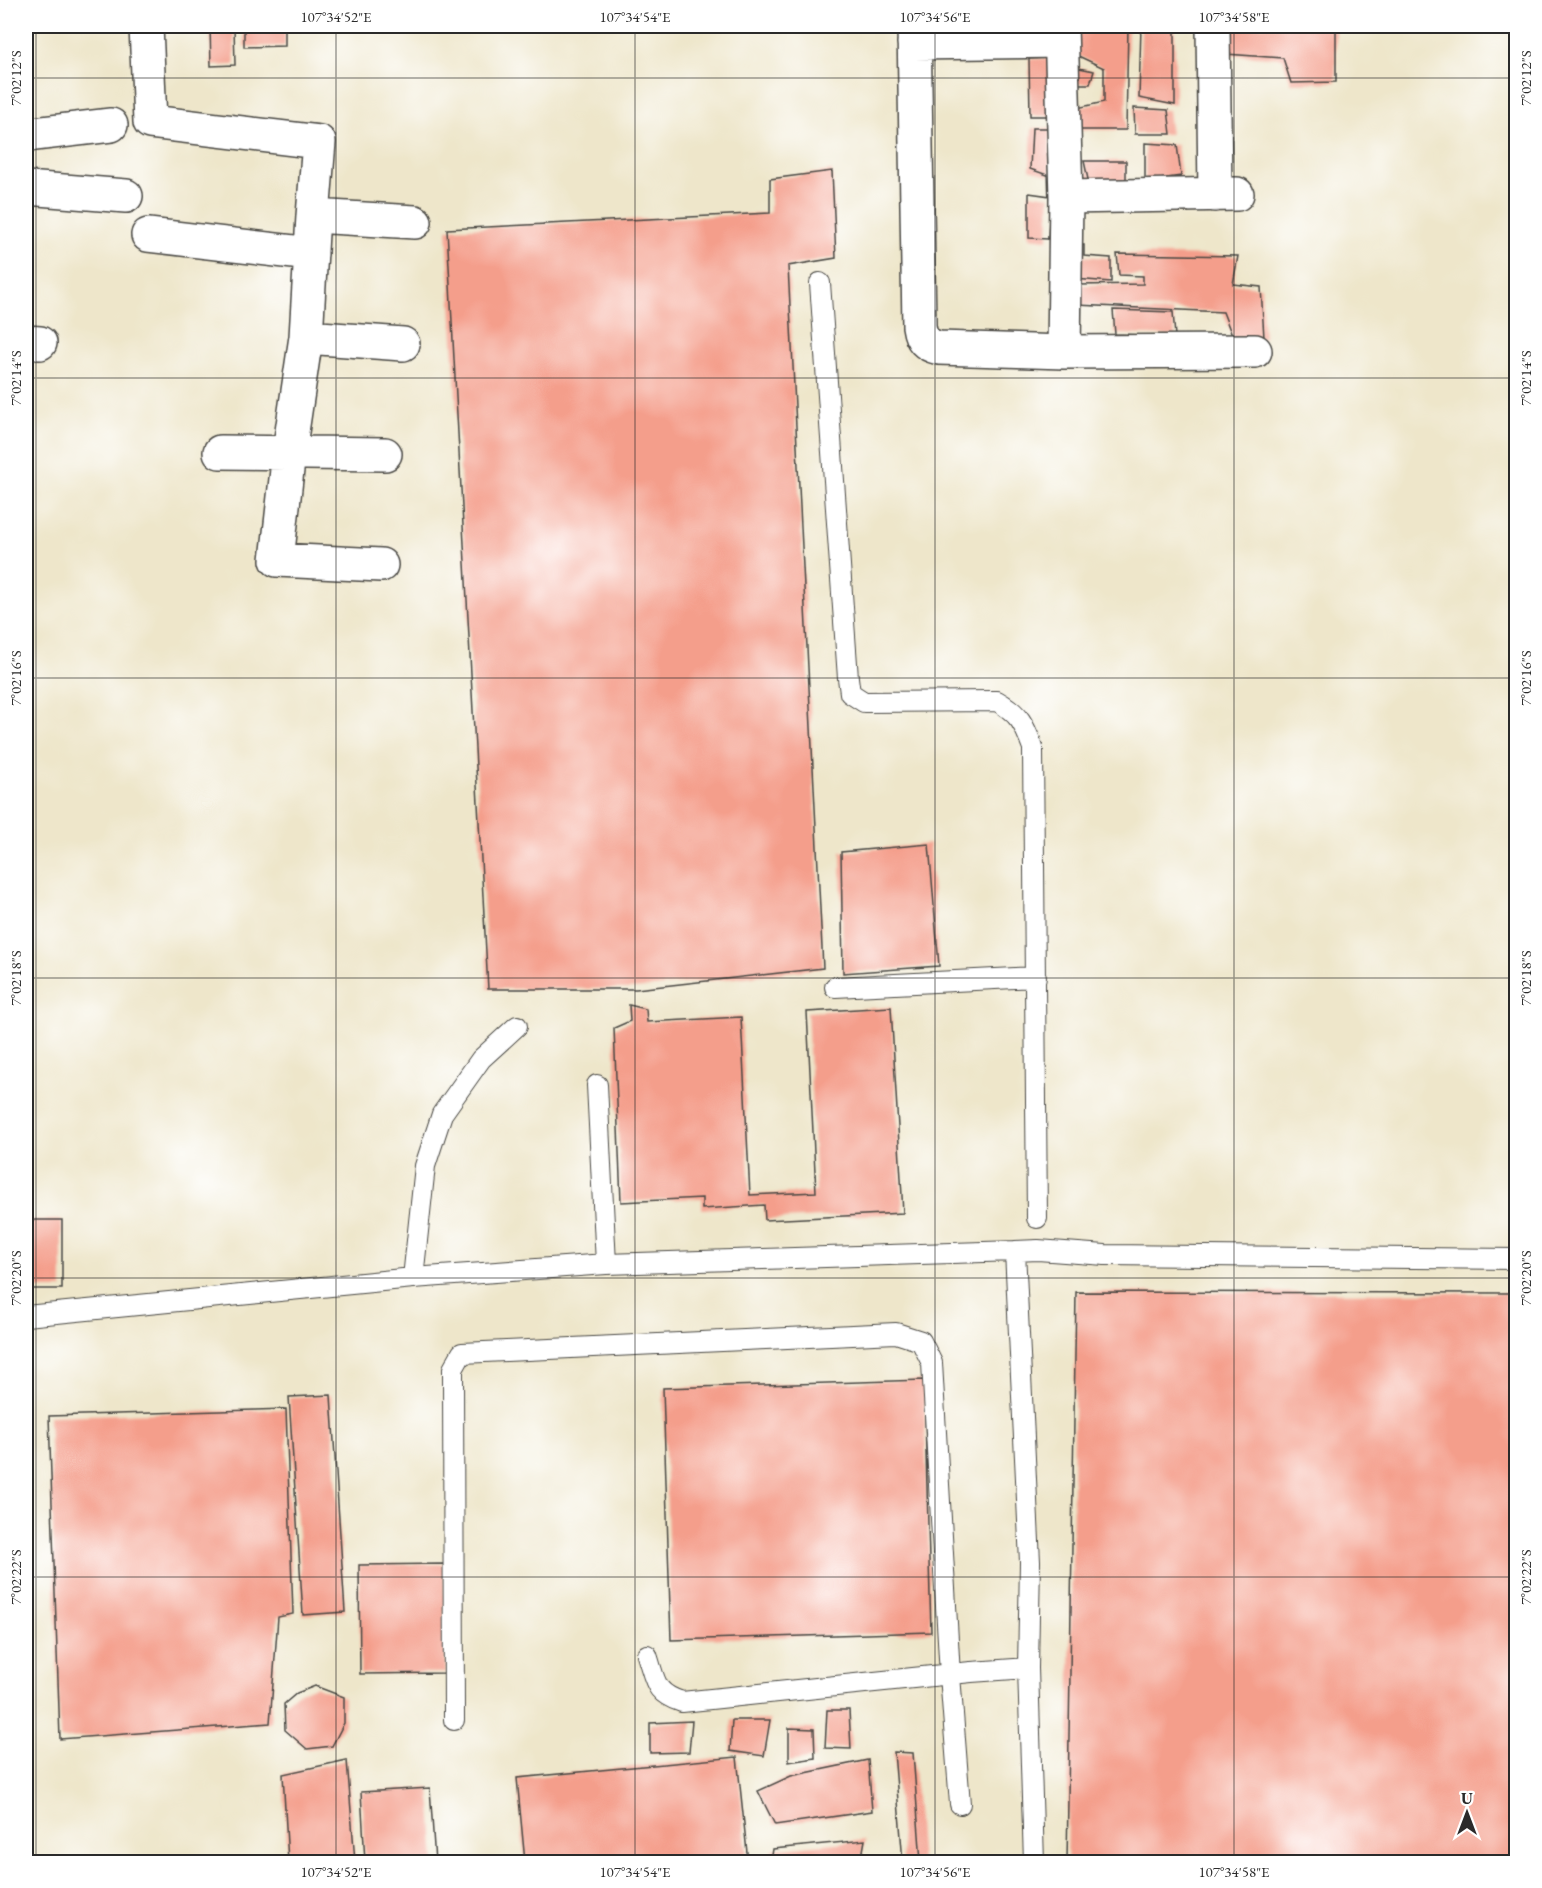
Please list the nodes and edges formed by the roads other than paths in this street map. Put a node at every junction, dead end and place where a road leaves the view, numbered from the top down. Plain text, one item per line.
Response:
1 (146, 26) edge
2 (1213, 26) edge
3 (1061, 33) edge
4 (914, 34) edge
5 (111, 125) dead end
6 (26, 135) edge
7 (26, 188) edge
8 (126, 196) dead end
9 (1065, 197) junction
10 (313, 216) junction
11 (415, 222) dead end
12 (148, 235) dead end
13 (311, 254) junction
14 (820, 283) dead end
15 (306, 337) junction
16 (403, 344) dead end
17 (1255, 351) dead end
18 (1064, 352) junction
19 (220, 452) dead end
20 (289, 452) junction
21 (385, 454) dead end
22 (381, 565) dead end
23 (1036, 976) junction
24 (835, 987) dead end
25 (517, 1026) dead end
26 (597, 1085) dead end
27 (1037, 1218) dead end
28 (1015, 1251) junction
29 (1516, 1259) edge
30 (606, 1264) junction
31 (413, 1278) junction
32 (26, 1316) edge
33 (647, 1655) dead end
34 (1028, 1668) junction
35 (950, 1675) junction
36 (454, 1720) dead end
37 (960, 1804) dead end
38 (1034, 1863) edge

1 - 10 street
2 - 9 street
3 - 4 street
3 - 9 street
4 - 18 street
5 - 6 street
7 - 8 street
9 - 18 street
10 - 11 street
10 - 13 street
12 - 13 street
13 - 15 street
14 - 23 lane
15 - 16 street
15 - 20 street
17 - 18 street
19 - 20 street
20 - 21 street
20 - 22 street
23 - 24 lane
23 - 27 lane
25 - 31 lane
26 - 30 lane
28 - 29 lane
28 - 30 lane
28 - 34 lane
30 - 31 lane
31 - 32 lane
33 - 35 lane
34 - 35 lane
34 - 38 lane
35 - 36 lane
35 - 37 lane

